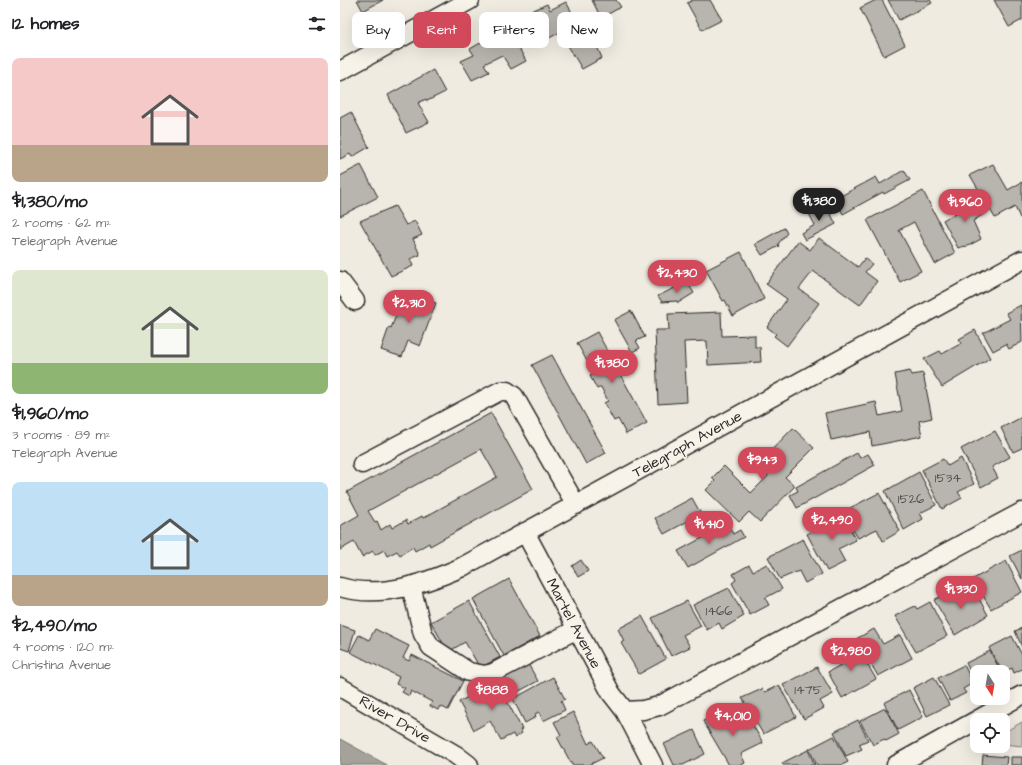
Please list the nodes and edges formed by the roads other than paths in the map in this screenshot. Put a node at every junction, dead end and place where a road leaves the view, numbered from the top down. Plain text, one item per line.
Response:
1 (470, 0) edge
2 (340, 71) edge
3 (1022, 260) edge
4 (340, 281) edge
5 (355, 301) dead end
6 (362, 464) dead end
7 (576, 505) junction
8 (1022, 512) edge
9 (525, 532) junction
10 (411, 586) junction
11 (340, 587) edge
12 (577, 629) junction
13 (340, 687) edge
14 (1022, 695) edge
15 (625, 711) junction
16 (469, 765) edge
17 (653, 765) edge
18 (896, 765) edge

1 - 2 street
3 - 7 street, Telegraph Avenue
4 - 5 street
6 - 7 street
7 - 9 street, Telegraph Avenue
8 - 15 street
9 - 10 street, Telegraph Avenue
9 - 12 street, Martel Avenue
10 - 11 street, Telegraph Avenue
10 - 12 street
12 - 15 street, Martel Avenue
13 - 16 street, River Drive
14 - 18 street
15 - 17 street, Martel Avenue

